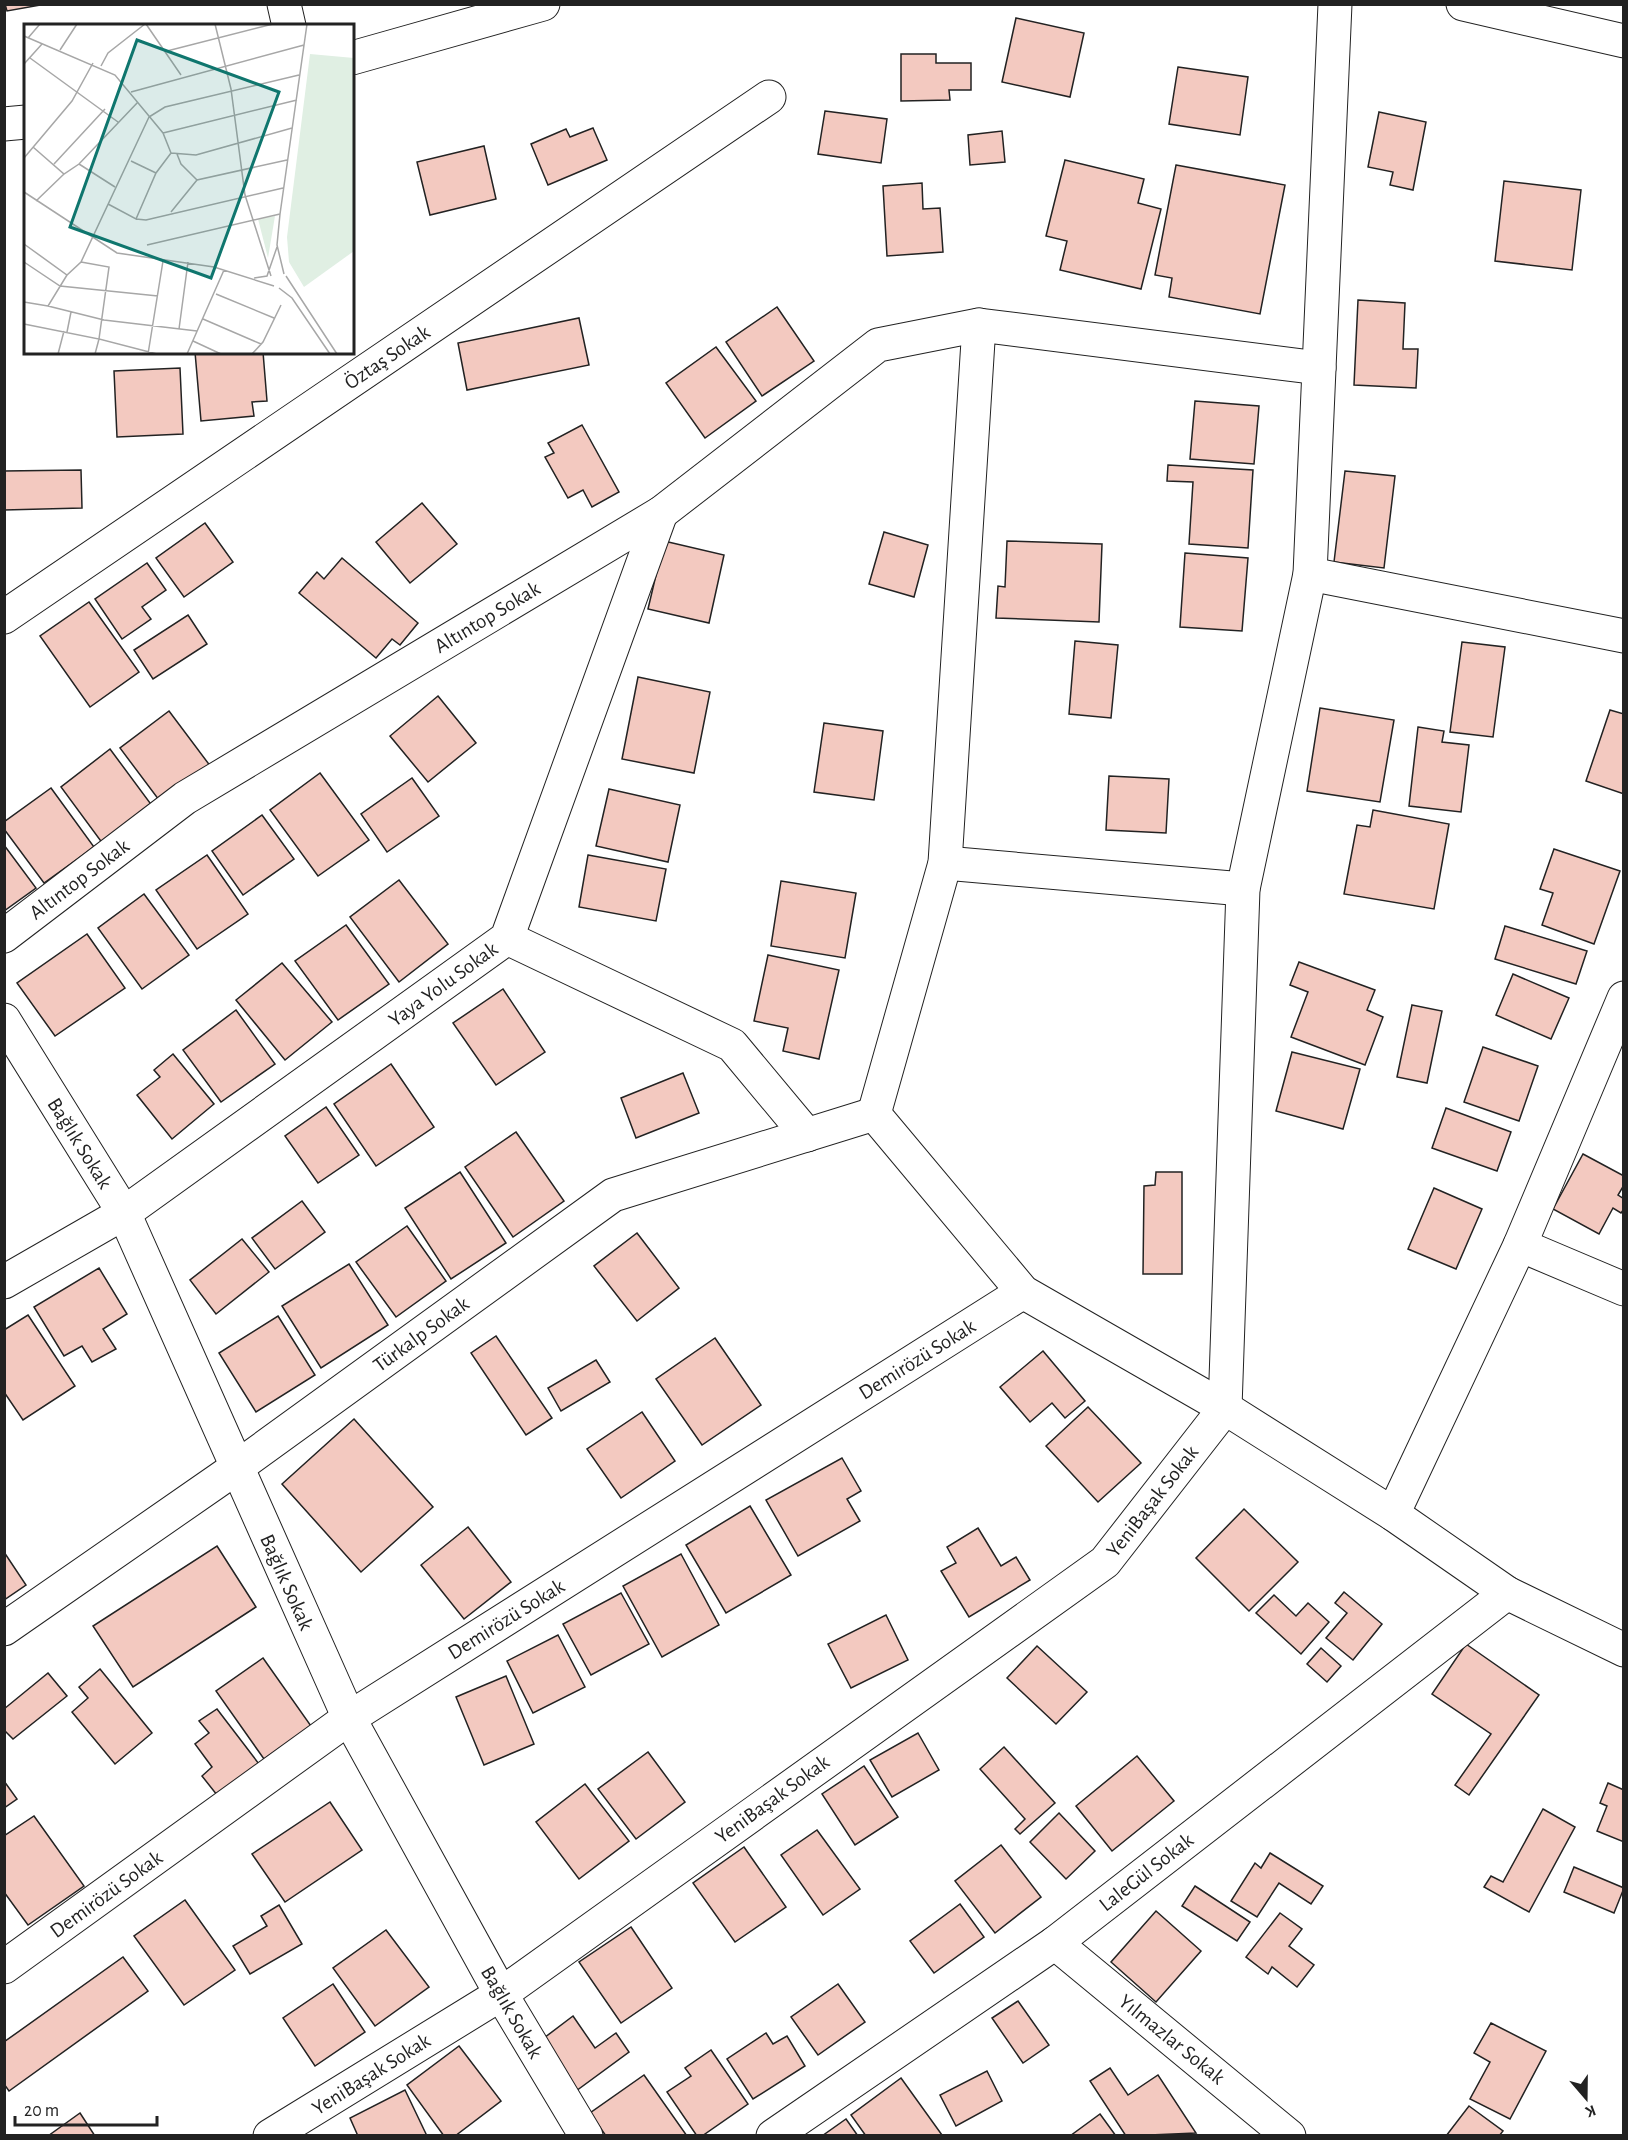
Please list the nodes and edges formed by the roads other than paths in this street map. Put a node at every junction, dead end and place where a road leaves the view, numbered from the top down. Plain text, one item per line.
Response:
1 (284, 4) edge
2 (543, 4) edge
3 (1335, 4) edge
4 (1463, 4) edge
5 (289, 24) edge
6 (1623, 41) edge
7 (354, 57) edge
8 (769, 97) dead end
9 (24, 122) edge
10 (4, 124) edge
11 (979, 325) junction
12 (1319, 368) junction
13 (661, 513) junction
14 (1310, 574) junction
15 (4, 617) edge
16 (1623, 636) edge
17 (945, 863) junction
18 (1243, 889) junction
19 (4, 936) edge
20 (507, 938) junction
21 (1623, 998) edge
22 (4, 1020) edge
23 (873, 1114) junction
24 (807, 1135) junction
25 (124, 1213) junction
26 (1520, 1245) junction
27 (4, 1281) edge
28 (1623, 1289) edge
29 (1023, 1292) junction
30 (1225, 1408) junction
31 (236, 1468) junction
32 (1393, 1514) junction
33 (1507, 1593) junction
34 (4, 1629) edge
35 (1623, 1650) edge
36 (349, 1718) junction
37 (1055, 1943) junction
38 (4, 1967) edge
39 (501, 1994) junction
40 (270, 2136) edge
41 (586, 2136) edge
42 (773, 2136) edge
43 (1289, 2136) edge

1 - 5 street
2 - 7 street
3 - 12 street
4 - 6 street
8 - 15 street, Öztaş Sokak
9 - 10 street
11 - 12 street, Altıntop Sokak
11 - 13 street, Altıntop Sokak
11 - 17 street
12 - 14 street
13 - 19 street, Altıntop Sokak
13 - 20 street, Yaya Yolu Sokak
14 - 16 street
14 - 18 street
17 - 18 street
17 - 23 street
18 - 30 street
20 - 24 street
20 - 25 street, Yaya Yolu Sokak
21 - 26 street
22 - 25 street, Bağlık Sokak
23 - 24 street, Türkalp Sokak
23 - 29 street
24 - 31 street, Türkalp Sokak
25 - 27 street, Yaya Yolu Sokak
25 - 31 street, Bağlık Sokak
26 - 28 street
26 - 32 street
29 - 30 street
29 - 36 street, Demirözü Sokak
30 - 32 street
30 - 39 street, YeniBaşak Sokak
31 - 34 street, Türkalp Sokak
31 - 36 street, Bağlık Sokak
32 - 33 street
33 - 35 street
33 - 37 street, LaleGül Sokak
36 - 38 street, Demirözü Sokak
36 - 39 street, Bağlık Sokak
37 - 42 street, LaleGül Sokak
37 - 43 street, Yılmazlar Sokak
39 - 40 street, YeniBaşak Sokak
39 - 41 street, Bağlık Sokak

